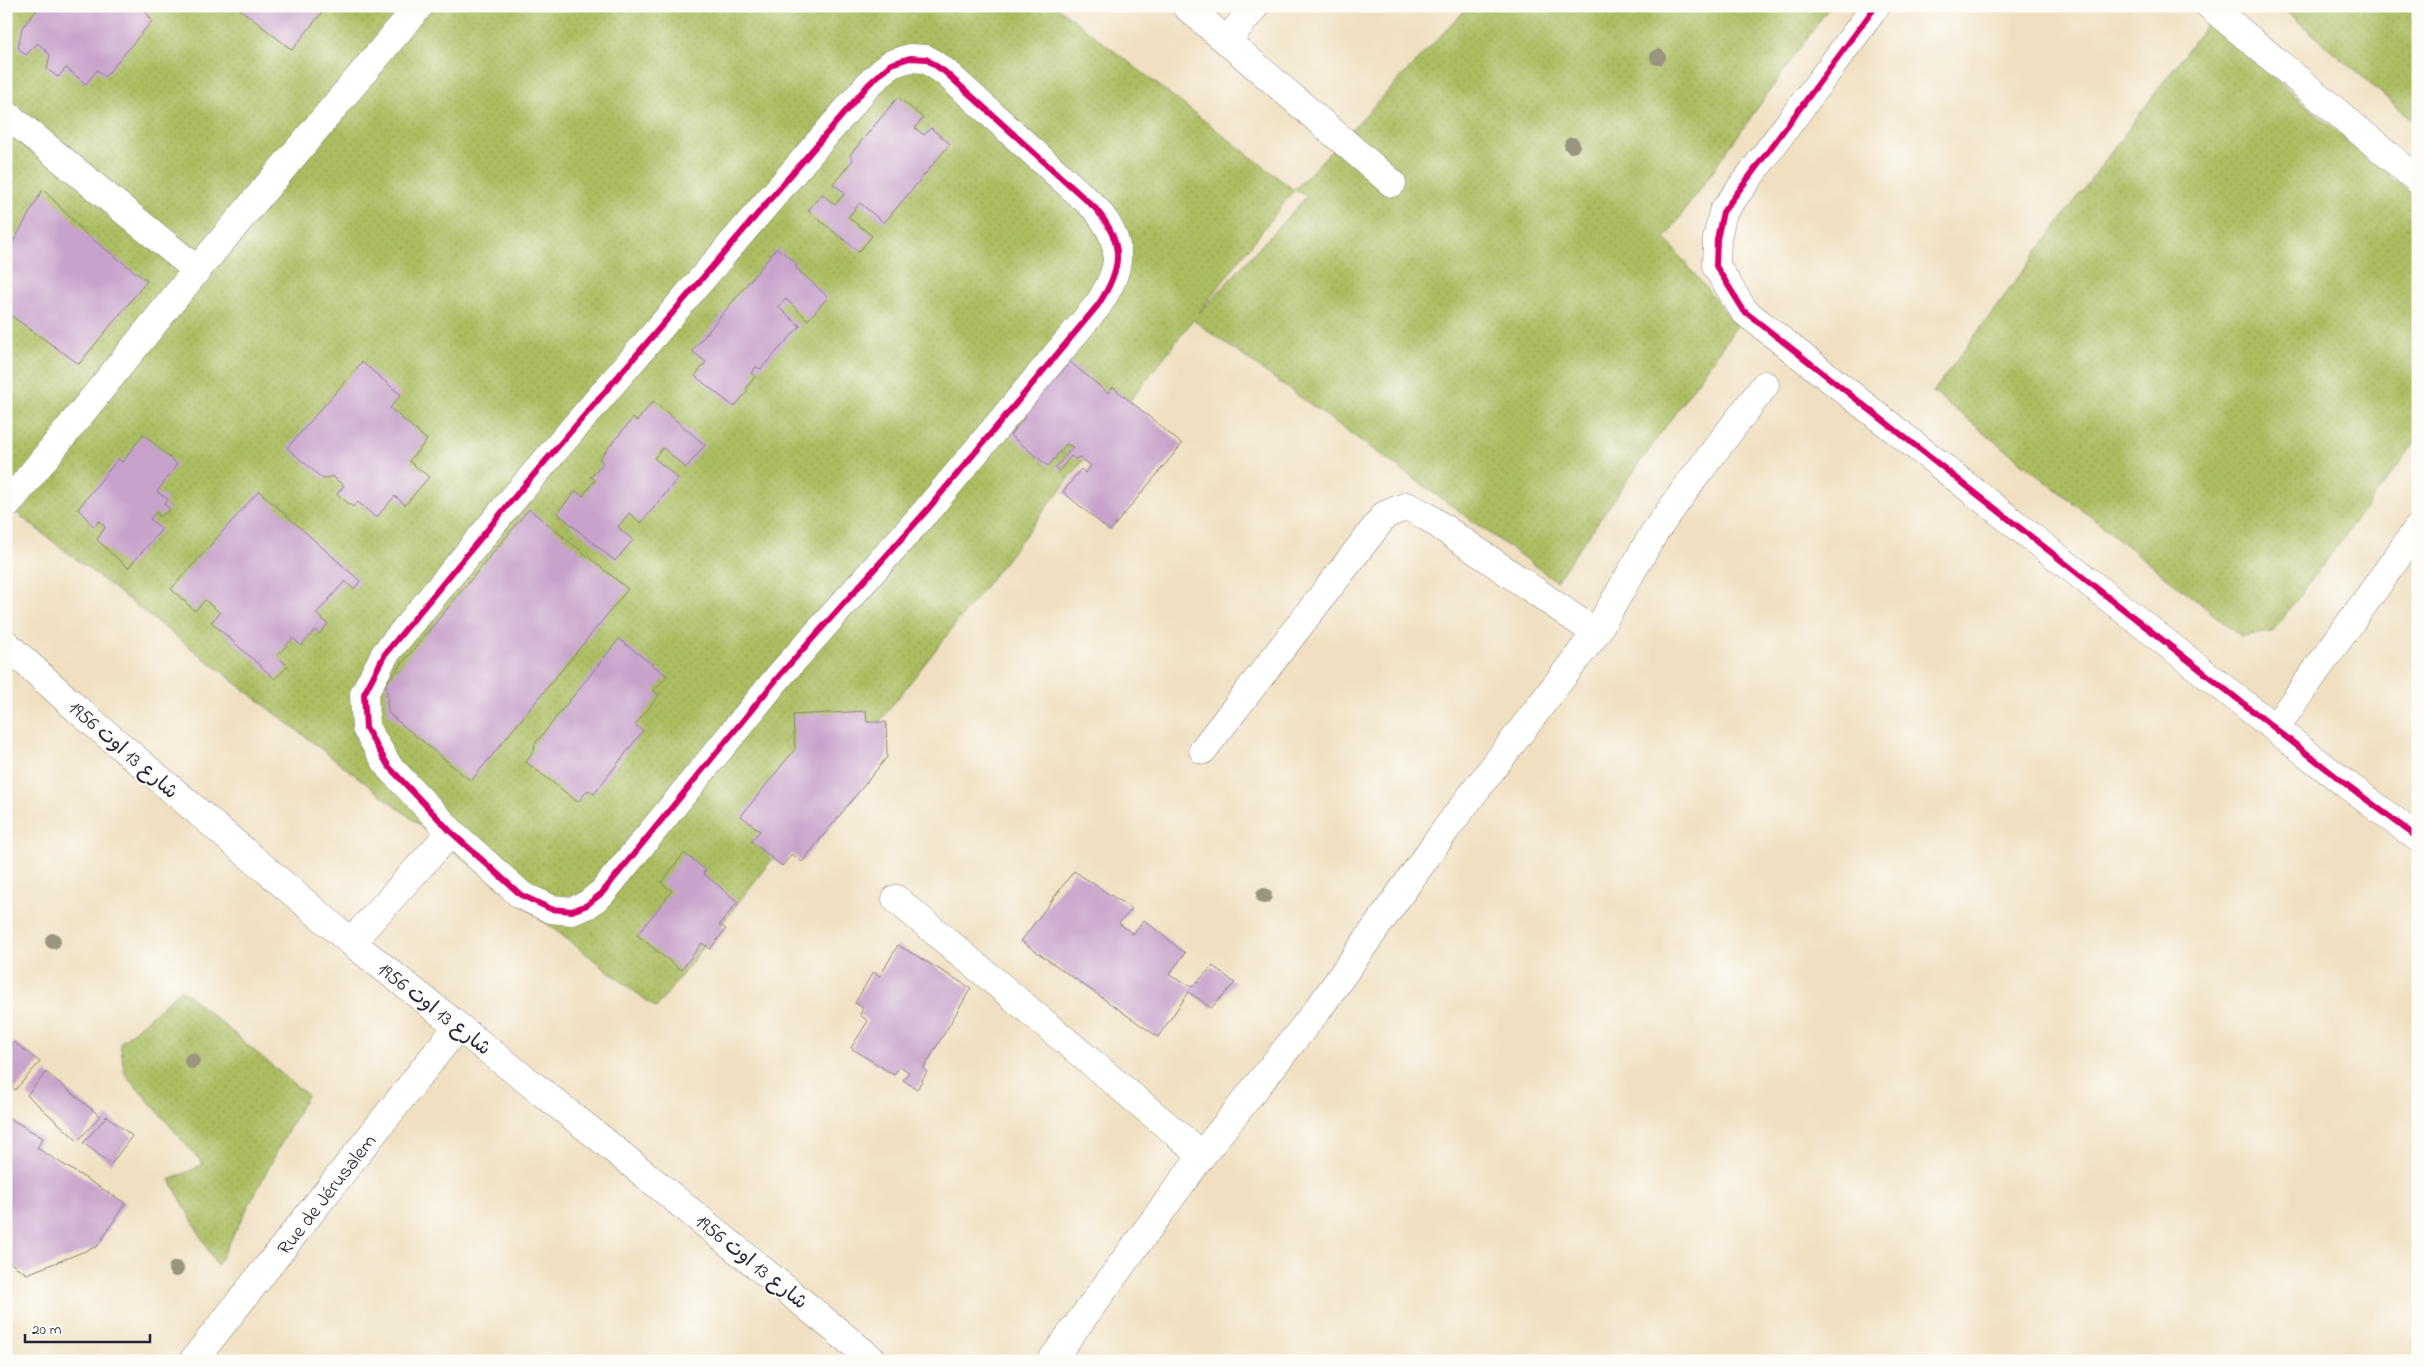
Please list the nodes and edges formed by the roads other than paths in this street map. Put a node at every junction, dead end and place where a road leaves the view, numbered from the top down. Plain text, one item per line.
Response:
1 (419, 6) edge
2 (1186, 6) edge
3 (1255, 6) edge
4 (1876, 6) edge
5 (2210, 6) edge
6 (1227, 41) junction
7 (6, 114) edge
8 (2418, 180) edge
9 (1392, 183) dead end
10 (197, 270) junction
11 (1765, 385) dead end
12 (6, 506) edge
13 (2418, 528) edge
14 (1596, 633) junction
15 (6, 644) edge
16 (2275, 728) junction
17 (1203, 750) dead end
18 (451, 832) junction
19 (2418, 838) edge
20 (896, 899) dead end
21 (351, 942) junction
22 (458, 1026) junction
23 (1202, 1155) junction
24 (193, 1361) edge
25 (874, 1361) edge
26 (1051, 1361) edge

1 - 10 street
2 - 6 street
3 - 6 street
4 - 16 street
5 - 8 street
6 - 9 street
7 - 10 street
10 - 12 street
11 - 14 street
13 - 16 street
14 - 17 street
14 - 23 street
15 - 21 street, شارع 13 اوت 1956
16 - 19 street
18 - 18 street
18 - 21 street
20 - 23 street
21 - 22 street, شارع 13 اوت 1956
22 - 24 street, Rue de Jérusalem
22 - 25 street, شارع 13 اوت 1956
23 - 26 street

